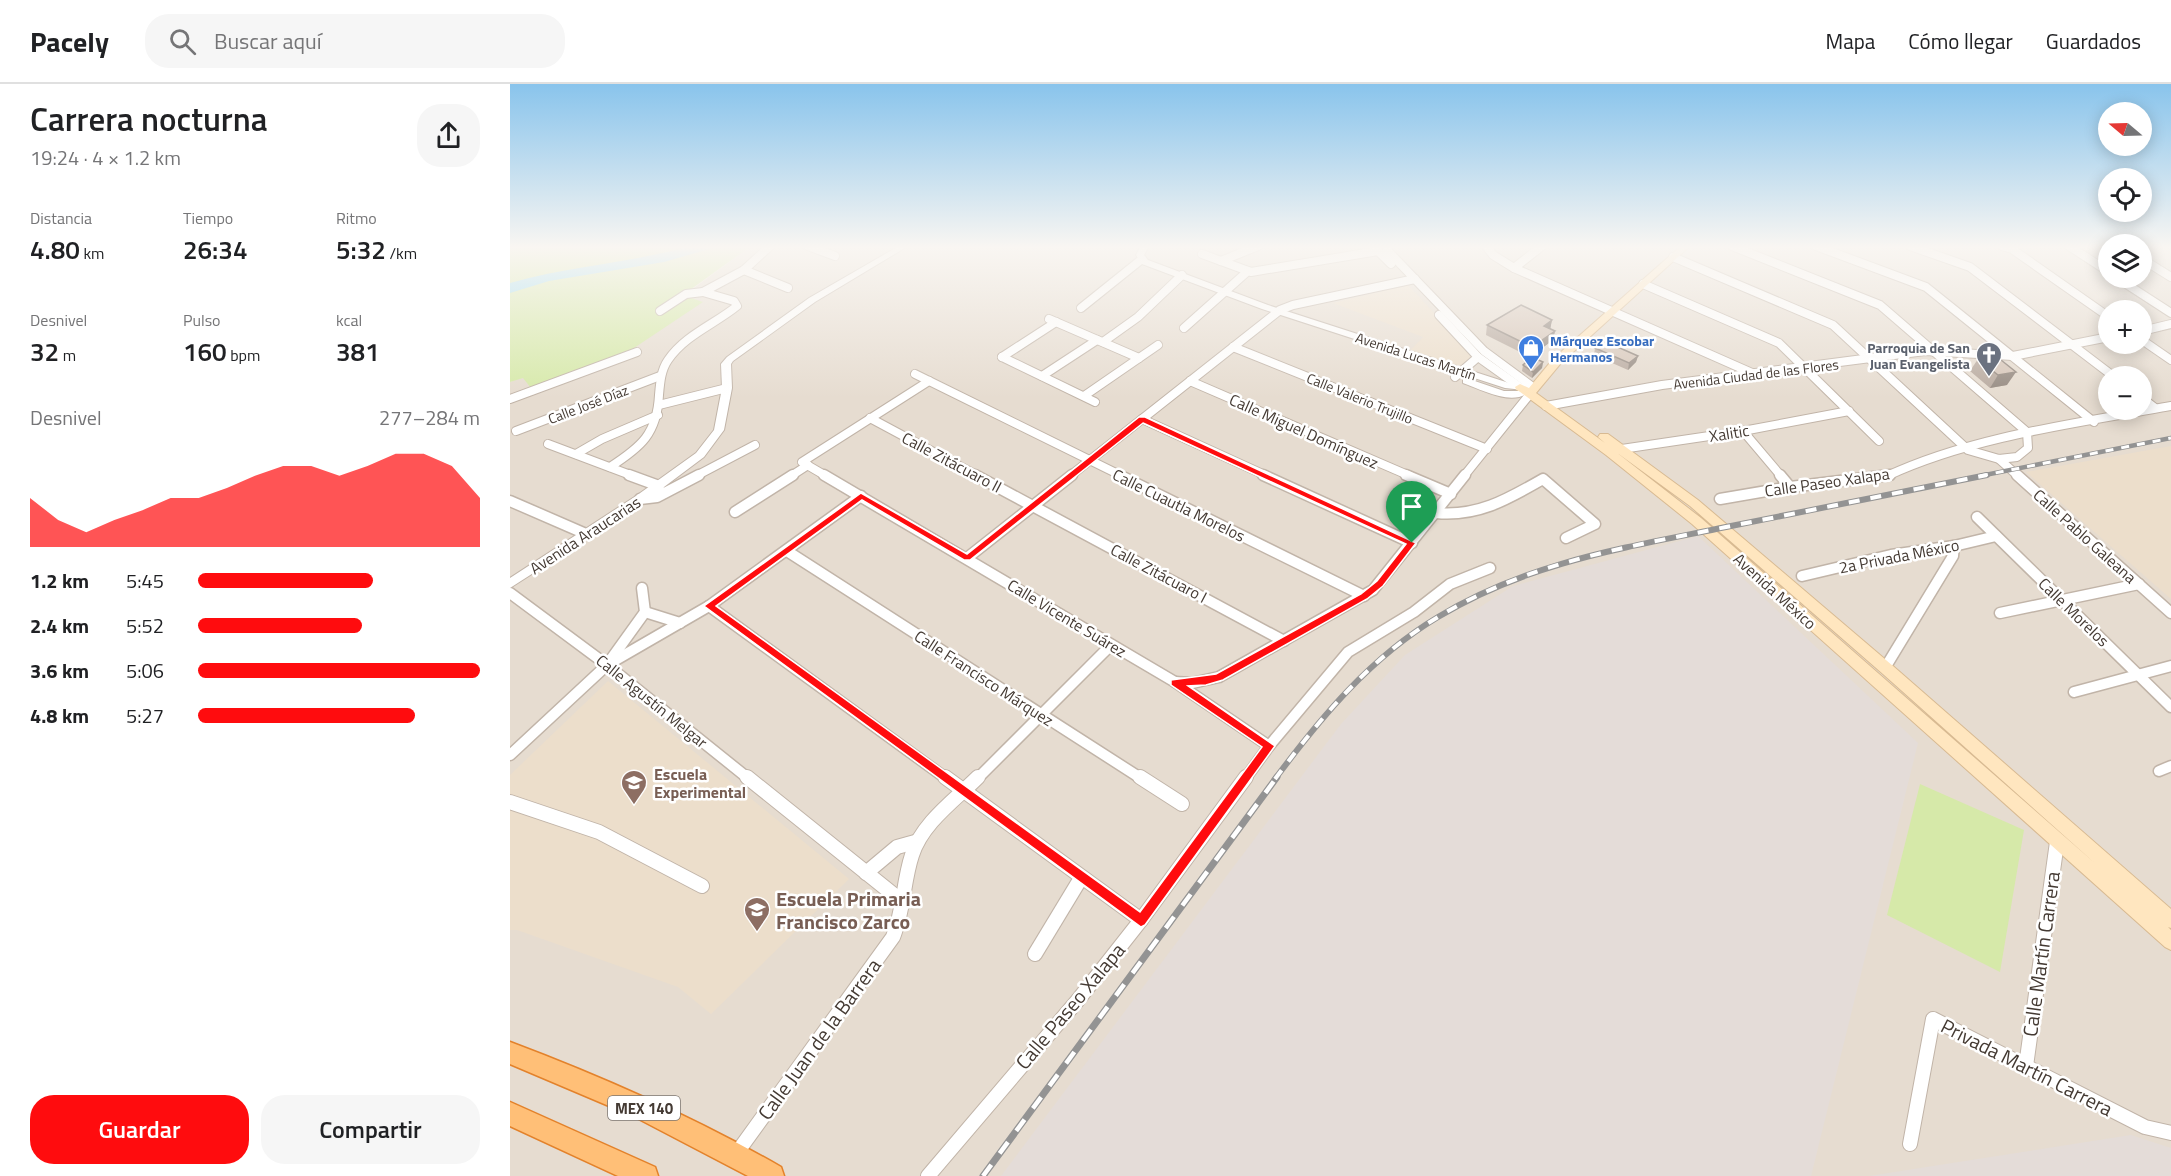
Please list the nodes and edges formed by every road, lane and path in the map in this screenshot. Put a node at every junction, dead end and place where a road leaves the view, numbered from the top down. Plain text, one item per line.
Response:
1 (681, 297) edge
2 (721, 297) edge
3 (817, 297) edge
4 (1095, 297) edge
5 (1159, 297) edge
6 (1218, 297) edge
7 (1239, 297) edge
8 (1331, 297) edge
9 (1426, 297) edge
10 (1428, 297) edge
11 (1575, 297) edge
12 (1629, 297) edge
13 (1673, 297) edge
14 (1767, 297) edge
15 (1860, 297) edge
16 (1939, 297) edge
17 (2009, 297) edge
18 (2080, 297) edge
19 (2146, 297) edge
20 (1081, 308) dead end
21 (2098, 309) edge
22 (660, 311) dead end
23 (1277, 312) junction
24 (2171, 313) edge
25 (1611, 314) junction
26 (2171, 324) edge
27 (1184, 328) dead end
28 (2152, 329) edge
29 (2098, 339) edge
30 (1100, 341) junction
31 (2071, 344) junction
32 (1158, 345) dead end
33 (1233, 347) junction
34 (2152, 347) edge
35 (1933, 351) junction
36 (637, 352) dead end
37 (2013, 356) junction
38 (1478, 357) junction
39 (1139, 358) junction
40 (1871, 359) junction
41 (2171, 360) edge
42 (2100, 366) edge
43 (1807, 368) junction
44 (915, 374) dead end
45 (1458, 374) junction
46 (1754, 374) junction
47 (660, 376) junction
48 (1042, 376) junction
49 (929, 381) junction
50 (1190, 381) junction
51 (727, 388) junction
52 (1528, 390) junction
53 (1084, 396) junction
54 (510, 399) edge
55 (1095, 402) dead end
56 (659, 405) junction
57 (1551, 405) junction
58 (2152, 406) edge
59 (2171, 406) edge
60 (2155, 408) junction
61 (1849, 411) junction
62 (658, 415) junction
63 (870, 418) junction
64 (1142, 419) junction
65 (2094, 422) junction
66 (513, 430) edge
67 (1743, 431) junction
68 (2027, 432) junction
69 (529, 436) dead end
70 (1879, 441) dead end
71 (548, 444) dead end
72 (755, 444) dead end
73 (1487, 449) junction
74 (1615, 450) junction
75 (1968, 450) junction
76 (576, 454) junction
77 (1999, 459) junction
78 (1089, 461) junction
79 (805, 464) junction
80 (610, 467) junction
81 (659, 486) junction
82 (1790, 487) junction
83 (1451, 494) junction
84 (861, 496) junction
85 (640, 499) junction
86 (1720, 499) dead end
87 (510, 501) edge
88 (1034, 506) junction
89 (735, 512) dead end
90 (1436, 513) junction
91 (1977, 517) dead end
92 (586, 534) junction
93 (1996, 536) junction
94 (1566, 538) dead end
95 (1412, 543) junction
96 (1954, 546) junction
97 (786, 551) junction
98 (967, 558) junction
99 (1767, 565) junction
100 (1490, 568) dead end
101 (1751, 571) junction
102 (1802, 576) dead end
103 (510, 584) edge
104 (2139, 584) junction
105 (642, 588) dead end
106 (510, 593) edge
107 (1364, 596) junction
108 (2062, 601) junction
109 (709, 606) junction
110 (645, 612) junction
111 (2000, 613) dead end
112 (2171, 613) edge
113 (680, 622) junction
114 (1284, 641) junction
115 (1111, 645) junction
116 (1888, 663) dead end
117 (607, 664) junction
118 (2171, 666) edge
119 (2138, 674) junction
120 (1175, 682) junction
121 (2074, 692) dead end
122 (2171, 707) edge
123 (1042, 715) junction
124 (1269, 746) junction
125 (510, 754) edge
126 (2171, 766) edge
127 (2159, 771) dead end
128 (963, 791) junction
129 (510, 802) edge
130 (1182, 804) dead end
131 (915, 842) junction
132 (2057, 842) junction
133 (866, 873) junction
134 (1081, 878) junction
135 (702, 886) dead end
136 (904, 903) junction
137 (2171, 920) edge
138 (1141, 921) junction
139 (2171, 941) edge
140 (1035, 954) dead end
141 (510, 1053) edge
142 (2026, 1066) junction
143 (510, 1114) edge
144 (2171, 1132) edge
145 (1910, 1144) dead end
146 (736, 1154) junction
147 (646, 1176) edge
148 (772, 1176) edge
149 (928, 1176) edge

1 - 22 street
2 - 47 street
3 - 51 street, Avenida Araucarias
4 - 20 street
5 - 30 street
6 - 27 street
7 - 23 street, Avenida Lucas Martín
8 - 23 street
9 - 38 street, Avenida México
10 - 52 street, Avenida México
11 - 25 street
12 - 25 main road
13 - 43 street
14 - 40 street
15 - 35 street
16 - 37 street
17 - 31 street
18 - 21 street
19 - 24 street
23 - 33 street
23 - 45 street, Avenida Lucas Martín
25 - 46 street
25 - 52 main road
26 - 28 street
29 - 31 street, Avenida Ciudad de las Flores
30 - 39 street
30 - 48 street
30 - 48 street
31 - 37 street, Avenida Ciudad de las Flores
31 - 42 street
32 - 39 street
33 - 50 street
33 - 73 street, Calle Valerio Trujillo
34 - 41 street
35 - 37 street, Avenida Ciudad de las Flores
35 - 40 street, Avenida Ciudad de las Flores
35 - 68 street
36 - 54 street
37 - 65 street
38 - 45 street
38 - 52 street, Avenida México
39 - 53 street
40 - 43 street, Avenida Ciudad de las Flores
40 - 75 street
43 - 46 street, Avenida Ciudad de las Flores
43 - 61 street
44 - 49 street, Calle Cuautla Morelos
45 - 52 street, Avenida Lucas Martín
46 - 57 street, Avenida Ciudad de las Flores
47 - 56 street
47 - 66 street, Calle José Díaz
48 - 53 street
49 - 63 street
49 - 78 street, Calle Cuautla Morelos
50 - 64 street
50 - 83 street, Calle Miguel Domínguez
51 - 56 street
51 - 81 street, Avenida Araucarias
52 - 57 main road, Avenida México
52 - 73 street
53 - 55 street
56 - 62 street
57 - 74 main road, Avenida México
58 - 60 street
59 - 60 street, Calle Paseo Xalapa
60 - 65 street, Calle Paseo Xalapa
61 - 67 street, Xalitic
61 - 70 street
62 - 76 street
62 - 80 street
63 - 79 street
63 - 88 street, Calle Zitácuaro II
64 - 78 street
64 - 95 street
65 - 68 street, Calle Paseo Xalapa
66 - 69 street
67 - 74 street, Xalitic
67 - 82 street
68 - 75 street, Calle Paseo Xalapa
68 - 77 street
71 - 76 street
72 - 85 street
73 - 83 street
74 - 99 main road, Avenida México
74 - 101 main road, Avenida México
75 - 77 street
75 - 82 street, Calle Paseo Xalapa
76 - 80 street
77 - 104 street, Calle Pablo Galeana
78 - 88 street
78 - 107 street, Calle Cuautla Morelos
79 - 84 street, Calle Vicente Suárez
79 - 89 street
80 - 81 street
81 - 85 street, Avenida Araucarias
82 - 86 street, Calle Paseo Xalapa
83 - 90 street
84 - 97 street
84 - 98 street, Calle Vicente Suárez
85 - 92 street, Avenida Araucarias
87 - 92 street
88 - 98 street
88 - 114 street, Calle Zitácuaro I
90 - 94 street
90 - 95 street
91 - 93 street, Calle Morelos
92 - 103 street, Avenida Araucarias
93 - 96 street, 2a Privada México
93 - 108 street, Calle Morelos
95 - 107 street
96 - 102 street, 2a Privada México
96 - 116 street
97 - 109 street
97 - 123 street, Calle Francisco Márquez
98 - 115 street, Calle Vicente Suárez
99 - 101 main road
99 - 137 main road, Avenida México
100 - 124 street, Calle Paseo Xalapa
101 - 132 main road, Avenida México
104 - 108 street
104 - 112 street, Calle Pablo Galeana
105 - 110 street
106 - 117 street, Calle Agustín Melgar
107 - 114 street
108 - 111 street
108 - 119 street, Calle Morelos
109 - 113 street
109 - 128 street
110 - 113 street
110 - 117 street
113 - 117 street
114 - 120 street
115 - 120 street, Calle Vicente Suárez
115 - 123 street
117 - 125 street
117 - 133 street, Calle Agustín Melgar
118 - 119 street
119 - 121 street
119 - 122 street, Calle Morelos
120 - 124 street, Calle Vicente Suárez
123 - 128 street
123 - 130 street, Calle Francisco Márquez
124 - 138 street, Calle Paseo Xalapa
126 - 127 street
128 - 131 street
128 - 134 street
129 - 135 street
131 - 133 street
131 - 136 street, Calle Juan de la Barrera
132 - 139 main road, Avenida México
132 - 142 street, Calle Martín Carrera
133 - 136 street, Calle Agustín Melgar
134 - 138 street
134 - 140 street
136 - 146 street, Calle Juan de la Barrera
138 - 149 street, Calle Paseo Xalapa
141 - 146 highway, MEX 140
142 - 144 street, Privada Martín Carrera
142 - 145 street, Privada Martín Carrera
143 - 147 highway
146 - 148 highway, MEX 140

